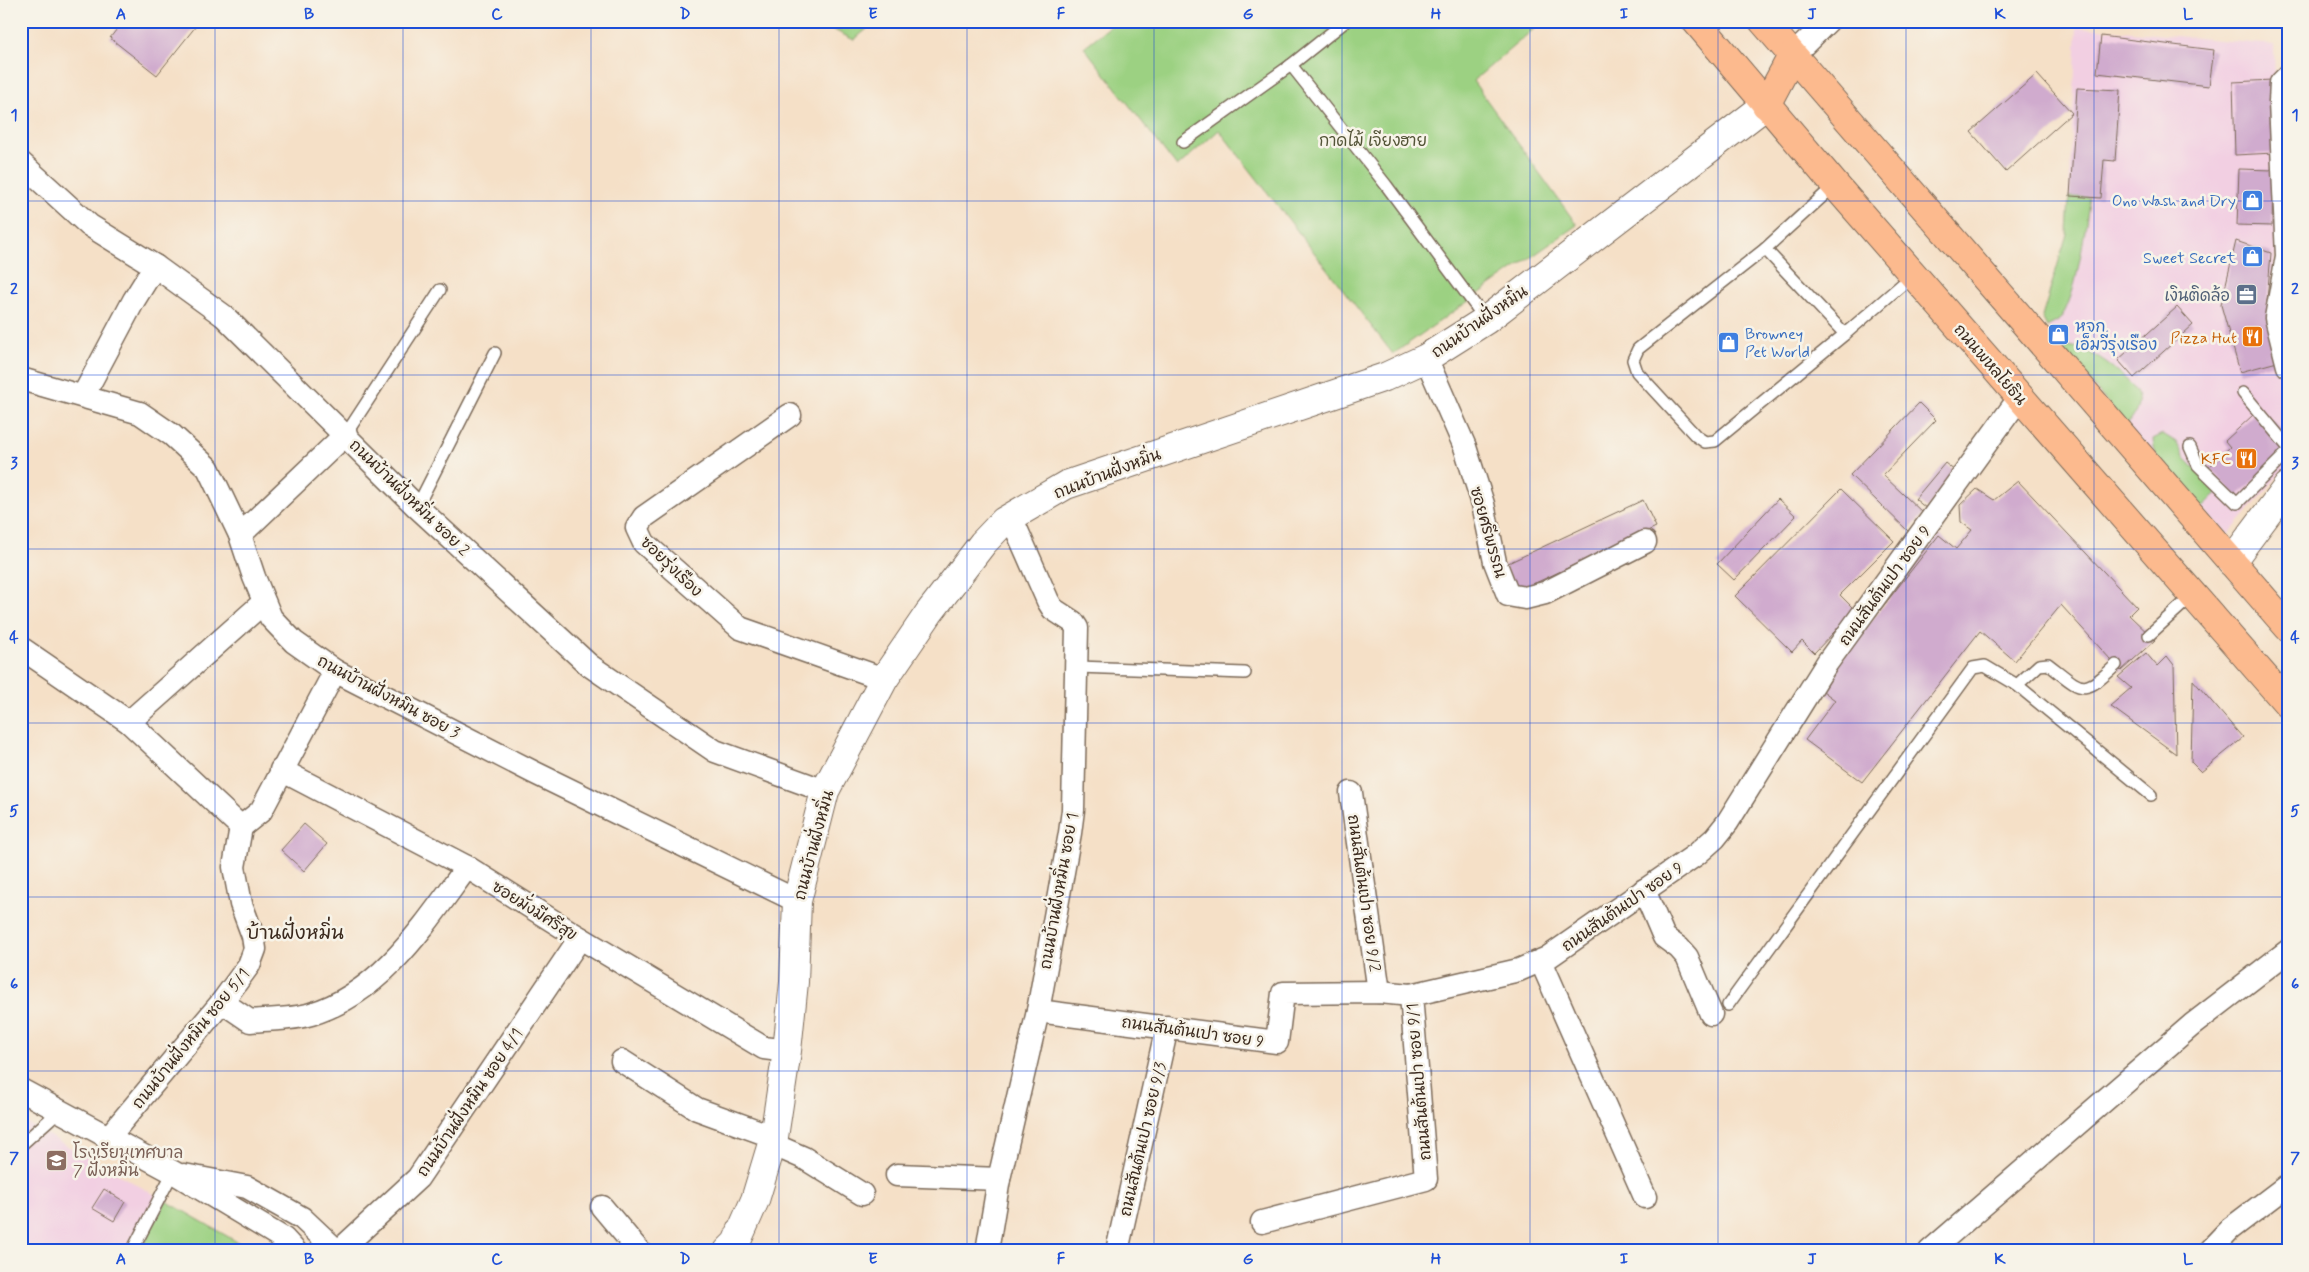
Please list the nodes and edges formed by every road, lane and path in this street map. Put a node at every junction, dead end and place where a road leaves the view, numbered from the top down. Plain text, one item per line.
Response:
1 (1346, 21) edge
2 (1696, 21) edge
3 (1763, 21) edge
4 (1828, 21) edge
5 (1792, 56) junction
6 (1291, 65) junction
7 (2288, 76) edge
8 (1766, 105) junction
9 (1183, 142) dead end
10 (21, 163) edge
11 (1834, 185) junction
12 (1765, 249) junction
13 (155, 266) junction
14 (1913, 275) junction
15 (440, 290) dead end
16 (1486, 320) junction
17 (1845, 334) junction
18 (495, 353) dead end
19 (1426, 358) junction
20 (2288, 366) edge
21 (21, 379) edge
22 (2243, 392) dead end
23 (84, 396) junction
24 (2020, 397) junction
25 (790, 415) dead end
26 (346, 434) junction
27 (2190, 447) dead end
28 (2288, 447) edge
29 (2288, 452) edge
30 (2288, 486) edge
31 (417, 507) junction
32 (1011, 517) junction
33 (240, 535) junction
34 (1645, 542) dead end
35 (2230, 562) junction
36 (2193, 595) junction
37 (264, 602) junction
38 (2288, 627) edge
39 (2149, 635) dead end
40 (21, 648) edge
41 (2116, 665) dead end
42 (1078, 667) junction
43 (335, 671) junction
44 (1245, 673) dead end
45 (884, 679) junction
46 (2017, 685) junction
47 (2288, 704) edge
48 (129, 722) junction
49 (281, 770) junction
50 (825, 791) junction
51 (1351, 793) dead end
52 (2151, 795) dead end
53 (241, 827) junction
54 (467, 867) junction
55 (1644, 890) junction
56 (797, 901) junction
57 (580, 938) junction
58 (2288, 951) edge
59 (1541, 961) junction
60 (1379, 992) junction
61 (1410, 995) junction
62 (222, 1002) junction
63 (1038, 1010) junction
64 (1720, 1010) joint
65 (1167, 1027) junction
66 (788, 1051) junction
67 (622, 1061) dead end
68 (21, 1090) edge
69 (59, 1111) junction
70 (107, 1139) junction
71 (773, 1140) junction
72 (21, 1145) edge
73 (173, 1172) junction
74 (896, 1175) dead end
75 (999, 1179) junction
76 (2288, 1185) edge
77 (862, 1194) dead end
78 (1645, 1197) dead end
79 (602, 1207) dead end
80 (1262, 1222) dead end
81 (132, 1251) edge
82 (295, 1251) edge
83 (338, 1251) edge
84 (639, 1251) edge
85 (728, 1251) edge
86 (986, 1251) edge
87 (1117, 1251) edge
88 (1930, 1251) edge
89 (2209, 1251) edge

1 - 6 lane
2 - 8 main road, ถนนพหลโยธิน
3 - 5 main road
4 - 5 street
5 - 8 main road
5 - 35 main road
6 - 9 lane
6 - 16 lane
7 - 20 street
8 - 11 main road, ถนนพหลโยธิน
8 - 16 street, ถนนบ้านฝั่งหมิ่น
10 - 13 street, ถนนบ้านฝั่งหมิ่น ซอย 2
11 - 12 lane
11 - 14 main road, ถนนพหลโยธิน
12 - 17 lane
12 - 17 lane
13 - 23 street
13 - 26 street, ถนนบ้านฝั่งหมิ่น ซอย 2
14 - 17 lane
14 - 24 main road, ถนนพหลโยธิน
15 - 26 lane
16 - 19 street, ถนนบ้านฝั่งหมิ่น
18 - 31 lane
19 - 32 street, ถนนบ้านฝั่งหมิ่น
19 - 34 street, ซอยศรีพรรณ
21 - 23 street, ถนนบ้านฝั่งหมิน ซอย 3
22 - 28 lane
23 - 33 street, ถนนบ้านฝั่งหมิน ซอย 3
24 - 36 main road, ถนนพหลโยธิน
24 - 55 street, ถนนสันต้นเปา ซอย 9
25 - 45 street, ซอยรุ่งเรือง
26 - 31 street, ถนนบ้านฝั่งหมิ่น ซอย 2
26 - 33 street
27 - 29 lane
30 - 35 street
31 - 50 street, ถนนบ้านฝั่งหมิ่น ซอย 2
32 - 42 street, ถนนบ้านฝั่งหมิ่น ซอย 1
32 - 45 street, ถนนบ้านฝั่งหมิ่น
33 - 37 street, ถนนบ้านฝั่งหมิน ซอย 3
35 - 38 main road
36 - 39 lane
36 - 47 main road, ถนนพหลโยธิน
37 - 43 street, ถนนบ้านฝั่งหมิน ซอย 3
37 - 48 street
40 - 48 street
41 - 46 lane
42 - 44 lane
42 - 63 street, ถนนบ้านฝั่งหมิ่น ซอย 1
43 - 49 street
43 - 56 street, ถนนบ้านฝั่งหมิน ซอย 3
45 - 50 street, ถนนบ้านฝั่งหมิ่น
46 - 52 lane
46 - 64 lane
48 - 53 street
49 - 53 street
49 - 54 street, ซอยมั่งมีศรีสุข
50 - 56 street, ถนนบ้านฝั่งหมิ่น
51 - 60 street, ถนนสันต้นเปา ซอย 9/2
53 - 62 street, ถนนบ้านฝั่งหมิน ซอย 5/1
54 - 57 street, ซอยมั่งมีศรีสุข
54 - 62 street
55 - 59 street, ถนนสันต้นเปา ซอย 9
55 - 64 street
56 - 66 street, ถนนบ้านฝั่งหมิ่น
57 - 66 street, ซอยมั่งมีศรีสุข
57 - 83 street, ถนนบ้านฝั่งหมิน ซอย 4/1
58 - 88 street
59 - 61 street, ถนนสันต้นเปา ซอย 9
59 - 78 street
60 - 61 street, ถนนสันต้นเปา ซอย 9
60 - 65 street, ถนนสันต้นเปา ซอย 9
61 - 80 street, ถนนสันต้นเปา ซอย 9/1
62 - 70 street, ถนนบ้านฝั่งหมิน ซอย 5/1
63 - 65 street, ถนนสันต้นเปา ซอย 9
63 - 75 street, ถนนบ้านฝั่งหมิ่น ซอย 1
65 - 87 street, ถนนสันต้นเปา ซอย 9/3
66 - 71 street, ถนนบ้านฝั่งหมิ่น
67 - 71 street
68 - 69 street
69 - 70 street
69 - 72 lane
70 - 73 street
71 - 77 street
71 - 85 street, ถนนบ้านฝั่งหมิ่น
73 - 81 lane
73 - 82 street
73 - 83 street
74 - 75 street
75 - 86 street, ถนนบ้านฝั่งหมิ่น ซอย 1
76 - 89 street
79 - 84 street

